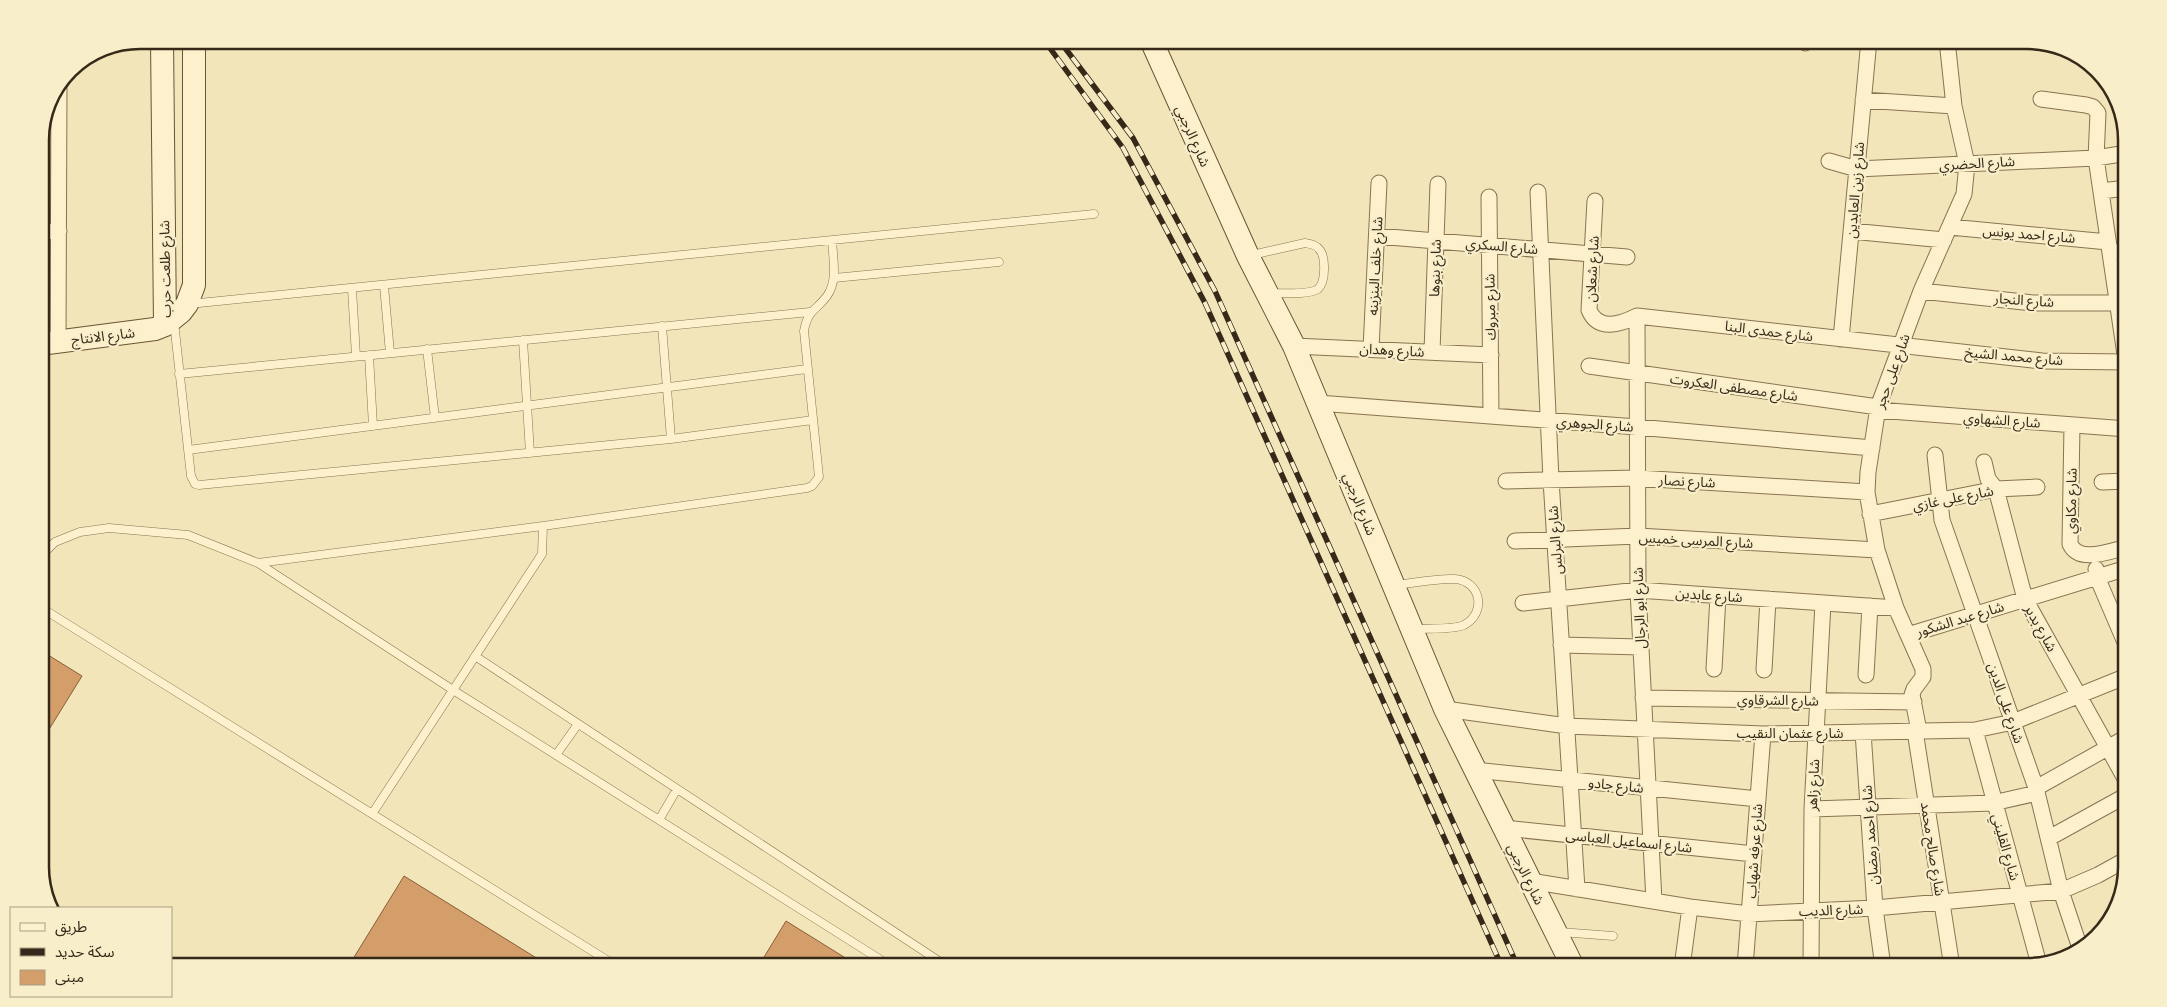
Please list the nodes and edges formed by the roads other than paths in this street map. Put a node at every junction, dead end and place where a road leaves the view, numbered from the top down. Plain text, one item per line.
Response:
1 (162, 49) edge
2 (194, 49) edge
3 (1155, 49) edge
4 (1868, 49) edge
5 (1948, 49) edge
6 (59, 98) edge
7 (2041, 99) dead end
8 (1863, 100) junction
9 (1954, 106) junction
10 (2118, 154) edge
11 (2096, 158) junction
12 (1829, 161) dead end
13 (1967, 164) junction
14 (1857, 169) junction
15 (1379, 183) dead end
16 (1438, 184) dead end
17 (2118, 189) edge
18 (1538, 192) dead end
19 (2101, 192) junction
20 (1488, 197) dead end
21 (1595, 201) dead end
22 (1094, 214) dead end
23 (59, 231) junction
24 (1851, 231) junction
25 (49, 232) edge
26 (1947, 234) junction
27 (1377, 236) junction
28 (832, 241) junction
29 (1436, 241) junction
30 (1489, 245) junction
31 (2109, 247) junction
32 (1540, 249) junction
33 (2118, 249) edge
34 (1592, 254) junction
35 (1248, 256) junction
36 (1627, 256) dead end
37 (999, 262) dead end
38 (834, 278) junction
39 (384, 286) junction
40 (2118, 286) edge
41 (352, 289) junction
42 (1921, 292) junction
43 (1267, 293) junction
44 (2118, 303) edge
45 (810, 312) junction
46 (175, 316) junction
47 (1638, 316) junction
48 (662, 326) junction
49 (1841, 339) junction
50 (523, 340) junction
51 (49, 343) edge
52 (1294, 346) junction
53 (1901, 346) junction
54 (1371, 349) junction
55 (427, 350) junction
56 (1432, 352) junction
57 (390, 353) junction
58 (369, 355) junction
59 (1491, 355) junction
60 (356, 356) junction
61 (2118, 364) edge
62 (1590, 366) dead end
63 (807, 369) junction
64 (1636, 373) junction
65 (179, 374) junction
66 (667, 387) junction
67 (1318, 403) junction
68 (527, 406) junction
69 (1877, 409) junction
70 (1491, 416) junction
71 (434, 418) junction
72 (812, 420) junction
73 (1549, 421) junction
74 (2072, 425) junction
75 (373, 426) junction
76 (1637, 427) junction
77 (2118, 428) edge
78 (671, 439) junction
79 (1872, 448) junction
80 (188, 450) junction
81 (530, 453) junction
82 (1935, 455) dead end
83 (1984, 462) dead end
84 (1637, 478) junction
85 (1551, 480) junction
86 (1506, 481) dead end
87 (2118, 481) edge
88 (2102, 482) dead end
89 (2037, 487) dead end
90 (1996, 489) junction
91 (1867, 492) junction
92 (1940, 500) junction
93 (1870, 514) junction
94 (543, 526) junction
95 (1638, 536) junction
96 (1555, 540) junction
97 (1516, 541) dead end
98 (49, 548) edge
99 (2118, 549) edge
100 (1877, 550) junction
101 (2093, 555) junction
102 (258, 563) junction
103 (2118, 571) edge
104 (2097, 577) junction
105 (1393, 585) junction
106 (1638, 590) junction
107 (1718, 596) junction
108 (1768, 599) junction
109 (2025, 599) junction
110 (1559, 600) junction
111 (1523, 603) dead end
112 (1823, 603) junction
113 (1870, 606) junction
114 (1896, 608) junction
115 (49, 613) edge
116 (1976, 615) junction
117 (2118, 626) edge
118 (1412, 629) junction
119 (1908, 636) junction
120 (1562, 645) junction
121 (1641, 647) junction
122 (475, 656) junction
123 (1714, 669) dead end
124 (1764, 670) dead end
125 (1866, 675) dead end
126 (2118, 679) edge
127 (453, 690) junction
128 (2078, 695) junction
129 (1643, 698) junction
130 (1817, 701) junction
131 (1914, 702) junction
132 (1445, 709) junction
133 (2013, 722) junction
134 (578, 724) junction
135 (1567, 726) junction
136 (1645, 730) junction
137 (1975, 730) junction
138 (1917, 731) junction
139 (1863, 732) junction
140 (1763, 734) junction
141 (1815, 734) junction
142 (2118, 743) edge
143 (2108, 748) junction
144 (556, 756) junction
145 (2118, 766) edge
146 (1474, 770) junction
147 (1570, 780) junction
148 (1648, 788) junction
149 (677, 789) junction
150 (2037, 790) junction
151 (1758, 799) junction
152 (2118, 800) edge
153 (1994, 802) junction
154 (1926, 805) junction
155 (1868, 807) junction
156 (1812, 809) junction
157 (372, 814) junction
158 (659, 820) junction
159 (1504, 828) junction
160 (1574, 836) junction
161 (2049, 838) junction
162 (1651, 843) junction
163 (1754, 854) junction
164 (2118, 864) edge
165 (1530, 881) junction
166 (1577, 889) junction
167 (2061, 891) junction
168 (2019, 895) junction
169 (1654, 901) junction
170 (1941, 902) junction
171 (1690, 907) junction
172 (1875, 908) junction
173 (1810, 911) junction
174 (1749, 914) junction
175 (1555, 932) junction
176 (1613, 936) dead end
177 (2078, 943) edge
178 (2037, 957) edge
179 (604, 958) edge
180 (878, 958) edge
181 (934, 958) edge
182 (1568, 958) edge
183 (1683, 958) edge
184 (1746, 958) edge
185 (1811, 958) edge
186 (1882, 958) edge
187 (1950, 958) edge

1 - 46 main road, شارع طلعت حرب
2 - 46 main road, شارع طلعت حرب
3 - 35 main road, شارع الرجبي
4 - 8 street, شارع زين العابدين
5 - 9 street, شارع على حجر
6 - 23 street
7 - 11 street
8 - 9 street
8 - 14 street, شارع زين العابدين
9 - 13 street, شارع على حجر
10 - 11 street, شارع الحضري
11 - 13 street, شارع الحضري
11 - 19 street
12 - 14 street, شارع الحضري
13 - 14 street, شارع الحضري
13 - 26 street, شارع على حجر
14 - 24 street, شارع زين العابدين
15 - 27 street, شارع خلف البنزينه
16 - 29 street, شارع بنوها
17 - 19 street
18 - 32 street, شارع البرلس
19 - 31 street
20 - 30 street, شارع مبروك
21 - 34 street, شارع شعلان
22 - 28 lane
23 - 25 street
23 - 51 street
24 - 26 street, شارع احمد يونس
24 - 49 street, شارع زين العابدين
26 - 31 street, شارع احمد يونس
26 - 42 street, شارع على حجر
27 - 29 street, شارع السكري
27 - 54 street, شارع خلف البنزينه
28 - 38 lane
28 - 39 lane
29 - 30 street, شارع السكري
29 - 56 street, شارع بنوها
30 - 32 street, شارع السكري
30 - 59 street, شارع مبروك
31 - 33 street, شارع احمد يونس
31 - 40 street
32 - 34 street, شارع السكري
32 - 73 street, شارع البرلس
34 - 36 street, شارع السكري
34 - 47 street, شارع شعلان
35 - 43 main road, شارع الرجبي
35 - 43 lane
37 - 38 lane
38 - 45 lane
39 - 41 lane
39 - 57 lane
41 - 46 lane
41 - 60 lane
42 - 44 street, شارع النجار
42 - 53 street, شارع على حجر
43 - 52 main road, شارع الرجبي
45 - 48 lane
45 - 63 lane
46 - 51 main road, شارع الانتاج
46 - 65 lane
47 - 49 street, شارع حمدى البنا
47 - 64 street, شارع ابو الرجال
48 - 50 lane
48 - 66 lane
49 - 53 street, شارع حمدى البنا
50 - 55 lane
50 - 68 lane
52 - 54 street, شارع وهدان
52 - 67 main road, شارع الرجبي
53 - 61 street, شارع محمد الشيخ
53 - 69 street, شارع على حجر
54 - 56 street, شارع وهدان
55 - 57 lane
55 - 71 lane
56 - 59 street, شارع وهدان
57 - 58 lane
58 - 60 lane
58 - 75 lane
59 - 70 street, شارع مبروك
60 - 65 lane
62 - 64 street, شارع مصطفى العكروت
63 - 66 lane
63 - 72 lane
64 - 69 street, شارع مصطفى العكروت
64 - 76 street, شارع ابو الرجال
65 - 80 lane
66 - 68 lane
66 - 78 lane
67 - 70 street, شارع الجوهري
67 - 105 main road, شارع الرجبي
68 - 71 lane
68 - 81 lane
69 - 74 street, شارع الشهاوي
69 - 79 street, شارع على حجر
70 - 73 street, شارع الجوهري
71 - 75 lane
72 - 78 lane
72 - 94 lane
73 - 76 street, شارع الجوهري
73 - 85 street, شارع البرلس
74 - 77 street, شارع الشهاوي
74 - 101 street, شارع مكاوي
75 - 80 lane
76 - 79 street, شارع الجوهري
76 - 84 street, شارع ابو الرجال
78 - 81 lane
79 - 91 street, شارع على حجر
80 - 81 lane
82 - 92 street, شارع على الدين
83 - 90 street, شارع بدير
84 - 85 street, شارع نصار
84 - 91 street, شارع نصار
84 - 95 street, شارع ابو الرجال
85 - 86 street, شارع نصار
85 - 96 street, شارع البرلس
87 - 88 street
89 - 90 street, شارع على غازي
90 - 92 street, شارع على غازي
90 - 109 street, شارع بدير
91 - 93 street, شارع على حجر
92 - 93 street, شارع على غازي
92 - 116 street, شارع على الدين
93 - 100 street, شارع على حجر
94 - 102 lane
94 - 122 lane
95 - 96 street, شارع المرسى خميس
95 - 100 street, شارع المرسى خميس
95 - 106 street, شارع ابو الرجال
96 - 97 street, شارع المرسى خميس
96 - 110 street, شارع البرلس
98 - 102 lane
99 - 101 street
100 - 114 street, شارع على حجر
101 - 104 street
102 - 127 lane
103 - 104 street, شارع عبد الشكور
104 - 109 street, شارع عبد الشكور
104 - 117 street
105 - 118 main road, شارع الرجبي
105 - 118 lane
106 - 107 street, شارع عابدين
106 - 110 street, شارع عابدين
106 - 121 street, شارع ابو الرجال
107 - 108 street, شارع عابدين
107 - 123 street
108 - 112 street, شارع عابدين
108 - 124 street
109 - 116 street, شارع عبد الشكور
109 - 128 street, شارع بدير
110 - 111 street, شارع عابدين
110 - 120 street, شارع البرلس
112 - 113 street, شارع عابدين
112 - 130 street, شارع زاهر
113 - 114 street, شارع عابدين
113 - 125 street
114 - 119 street, شارع على حجر
115 - 157 lane
116 - 119 street, شارع عبد الشكور
116 - 133 street, شارع على الدين
118 - 132 main road, شارع الرجبي
119 - 131 street, شارع على حجر
120 - 121 street
120 - 135 street, شارع البرلس
121 - 129 street, شارع ابو الرجال
122 - 127 lane
122 - 134 lane
126 - 128 street, شارع عثمان النقيب
127 - 144 lane
127 - 157 lane
128 - 133 street, شارع عثمان النقيب
128 - 143 street, شارع بدير
129 - 130 street, شارع الشرقاوي
129 - 136 street, شارع ابو الرجال
130 - 131 street, شارع الشرقاوي
130 - 141 street, شارع زاهر
131 - 138 street, شارع على حجر
132 - 135 street, شارع عثمان النقيب
132 - 146 main road, شارع الرجبي
133 - 137 street, شارع عثمان النقيب
133 - 150 street, شارع على الدين
134 - 144 lane
134 - 149 lane
135 - 136 street, شارع عثمان النقيب
135 - 147 street, شارع البرلس
136 - 140 street, شارع عثمان النقيب
136 - 148 street, شارع ابو الرجال
137 - 138 street, شارع عثمان النقيب
137 - 153 street, شارع القليني
138 - 139 street, شارع عثمان النقيب
138 - 154 street, شارع صالح محمد
139 - 141 street, شارع عثمان النقيب
139 - 155 street, شارع احمد رمضان
140 - 141 street, شارع عثمان النقيب
140 - 151 street, شارع عرفه شهاب
141 - 156 street, شارع زاهر
142 - 143 street
143 - 145 street, شارع بدير
143 - 150 street
144 - 158 lane
146 - 147 street, شارع جادو
146 - 159 main road, شارع الرجبي
147 - 148 street, شارع جادو
147 - 160 street, شارع البرلس
148 - 151 street, شارع جادو
148 - 162 street, شارع ابو الرجال
149 - 158 lane
149 - 181 lane
150 - 153 street
150 - 161 street, شارع على الدين
151 - 163 street, شارع عرفه شهاب
152 - 161 street
153 - 154 street
153 - 168 street, شارع القليني
154 - 155 street
154 - 170 street, شارع صالح محمد
155 - 156 street
155 - 172 street, شارع احمد رمضان
156 - 173 street, شارع زاهر
157 - 179 lane
158 - 180 lane
159 - 160 street, شارع اسماعيل العباسى
159 - 165 main road, شارع الرجبي
160 - 162 street, شارع اسماعيل العباسى
160 - 166 street, شارع البرلس
161 - 167 street, شارع على الدين
162 - 163 street, شارع اسماعيل العباسى
162 - 169 street, شارع ابو الرجال
163 - 174 street, شارع عرفه شهاب
164 - 167 street, شارع الديب
165 - 166 street, شارع الديب
165 - 175 main road, شارع الرجبي
166 - 169 street, شارع الديب
167 - 168 street, شارع الديب
167 - 177 street, شارع على الدين
168 - 170 street, شارع الديب
168 - 178 street, شارع القليني
169 - 171 street, شارع الديب
170 - 172 street, شارع الديب
170 - 187 street, شارع صالح محمد
171 - 174 street, شارع الديب
171 - 183 street
172 - 173 street, شارع الديب
172 - 186 street, شارع احمد رمضان
173 - 174 street, شارع الديب
173 - 185 street, شارع زاهر
174 - 184 street, شارع عرفه شهاب
175 - 176 lane
175 - 182 main road, شارع الرجبي

